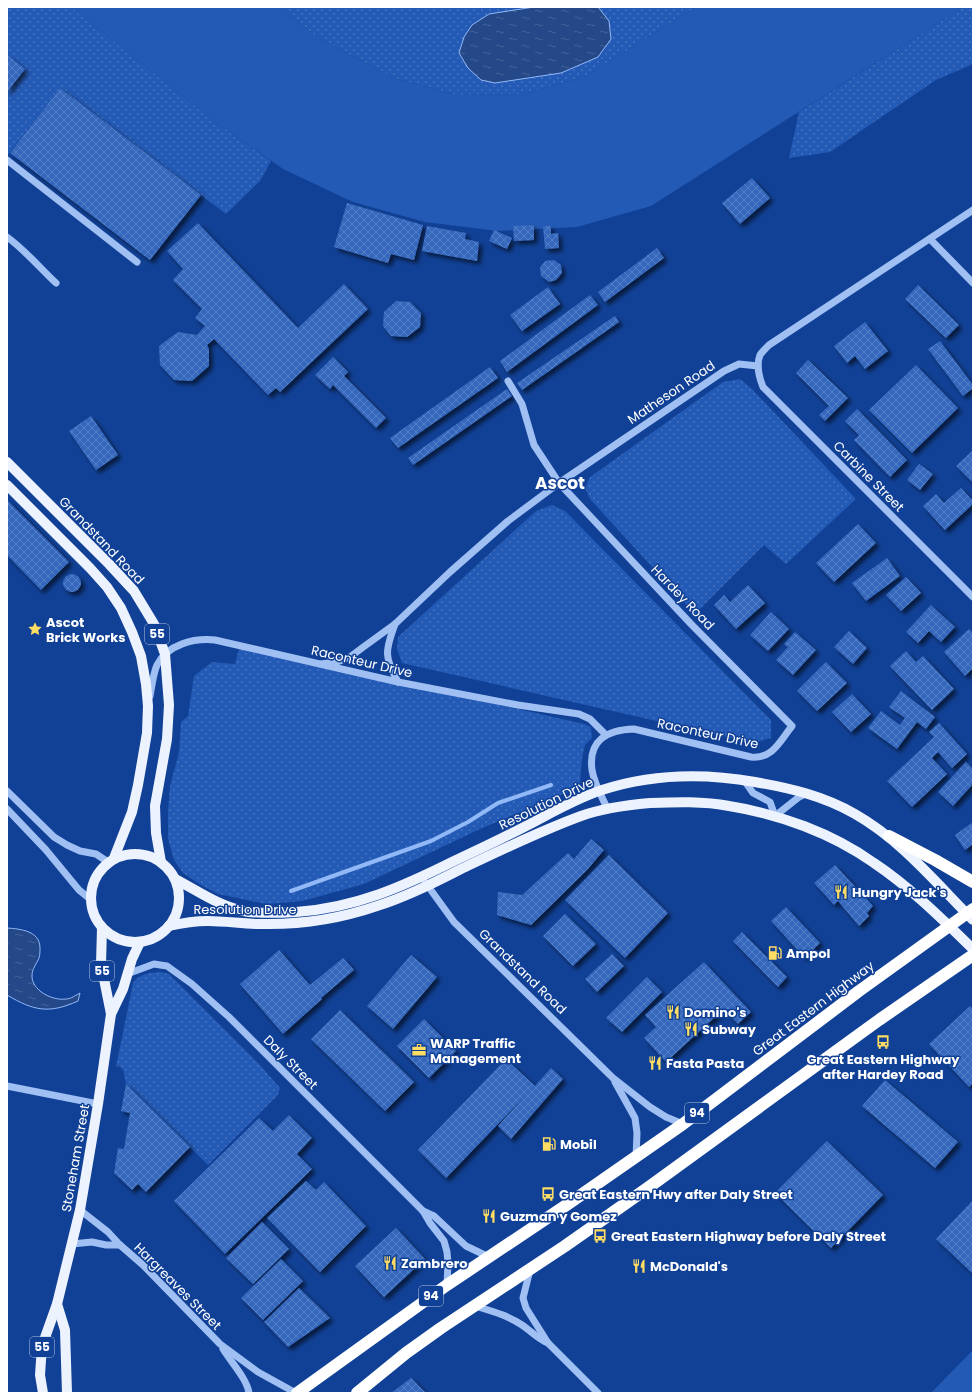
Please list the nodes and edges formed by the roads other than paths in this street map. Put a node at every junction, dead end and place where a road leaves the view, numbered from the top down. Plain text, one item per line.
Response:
1 (7, 160) edge
2 (973, 210) edge
3 (7, 237) edge
4 (930, 239) junction
5 (137, 262) dead end
6 (56, 283) dead end
7 (973, 283) edge
8 (758, 366) junction
9 (508, 381) dead end
10 (7, 462) edge
11 (559, 483) junction
12 (7, 485) edge
13 (973, 597) edge
14 (395, 624) junction
15 (165, 654) junction
16 (321, 664) junction
17 (398, 682) junction
18 (148, 708) junction
19 (792, 726) joint
20 (606, 735) junction
21 (744, 780) junction
22 (7, 791) edge
23 (599, 791) junction
24 (808, 793) junction
25 (607, 808) junction
26 (7, 809) edge
27 (775, 816) junction
28 (889, 836) junction
29 (111, 860) junction
30 (161, 862) junction
31 (175, 879) junction
32 (425, 881) junction
33 (973, 882) edge
34 (90, 899) junction
35 (971, 914) edge
36 (169, 926) junction
37 (948, 926) junction
38 (102, 928) junction
39 (140, 942) junction
40 (973, 949) edge
41 (973, 955) edge
42 (127, 974) junction
43 (110, 1014) junction
44 (613, 1078) junction
45 (7, 1086) edge
46 (98, 1104) junction
47 (683, 1124) junction
48 (636, 1157) junction
49 (80, 1210) junction
50 (423, 1211) junction
51 (72, 1244) junction
52 (120, 1245) junction
53 (489, 1257) junction
54 (530, 1269) junction
55 (447, 1285) junction
56 (57, 1304) junction
57 (475, 1306) junction
58 (548, 1343) junction
59 (220, 1344) junction
60 (43, 1393) edge
61 (67, 1393) edge
62 (249, 1393) edge
63 (297, 1393) edge
64 (357, 1393) edge
65 (598, 1393) edge

1 - 5 street
2 - 4 street
3 - 6 street
4 - 7 street
4 - 8 street
8 - 11 street, Matheson Road
8 - 13 street, Carbine Street
9 - 11 street, Hardey Road
10 - 15 main road, Grandstand Road / 55
11 - 14 street, Matheson Road
11 - 19 street, Hardey Road
12 - 18 main road, 55
14 - 16 street, Matheson Road
14 - 17 street, Matheson Road
15 - 16 street, Raconteur Drive
15 - 18 street
15 - 30 main road, Grandstand Road / 55
16 - 17 street, Raconteur Drive
17 - 20 street, Raconteur Drive
18 - 29 main road, 55
19 - 20 street, Raconteur Drive
20 - 23 street
21 - 23 main road, Resolution Drive
21 - 24 main road, Resolution Drive
21 - 27 street
22 - 29 street
23 - 25 street
23 - 32 main road, Resolution Drive
24 - 27 street
24 - 28 main road, Resolution Drive
25 - 27 main road, Resolution Drive
25 - 32 main road, Resolution Drive
26 - 34 street
27 - 37 main road, Resolution Drive
28 - 33 highway
28 - 35 main road, Resolution Drive
29 - 30 main road, 55
29 - 34 main road, 55
30 - 31 main road, 55
31 - 32 main road, Resolution Drive
31 - 36 main road, 55
32 - 36 main road, Resolution Drive
32 - 44 street, Grandstand Road
34 - 38 main road, 55
35 - 37 highway, Great Eastern Highway / 94
36 - 39 main road, 55
37 - 40 main road, Resolution Drive
37 - 47 highway, Great Eastern Highway / 94
38 - 39 main road, 55
38 - 43 main road, Stoneham Street / 55
39 - 42 main road, Stoneham Street / 55
41 - 54 highway, 94
42 - 43 main road, Stoneham Street / 55
42 - 50 street, Daly Street
43 - 46 main road, Stoneham Street / 55
44 - 47 street, Grandstand Road
44 - 48 street, Grandstand Road
45 - 46 street
46 - 49 main road, Stoneham Street / 55
47 - 48 highway, Great Eastern Highway / 94
48 - 53 highway, Great Eastern Highway / 94
49 - 51 main road, Stoneham Street / 55
49 - 52 street, Hargreaves Street
50 - 53 street, Daly Street
50 - 55 street, Daly Street
51 - 52 street, Hargreaves Street
51 - 56 main road, Stoneham Street / 55
52 - 59 street, Hargreaves Street
53 - 55 highway, Great Eastern Highway / 94
54 - 57 highway, 94
54 - 58 street
55 - 63 highway, Great Eastern Highway / 94
56 - 60 main road, Stoneham Street / 55
56 - 61 main road, Stoneham Street / 55
57 - 58 street
57 - 64 highway, 94
58 - 65 street
59 - 62 street, Hargreaves Street
59 - 63 street, Hargreaves Street

